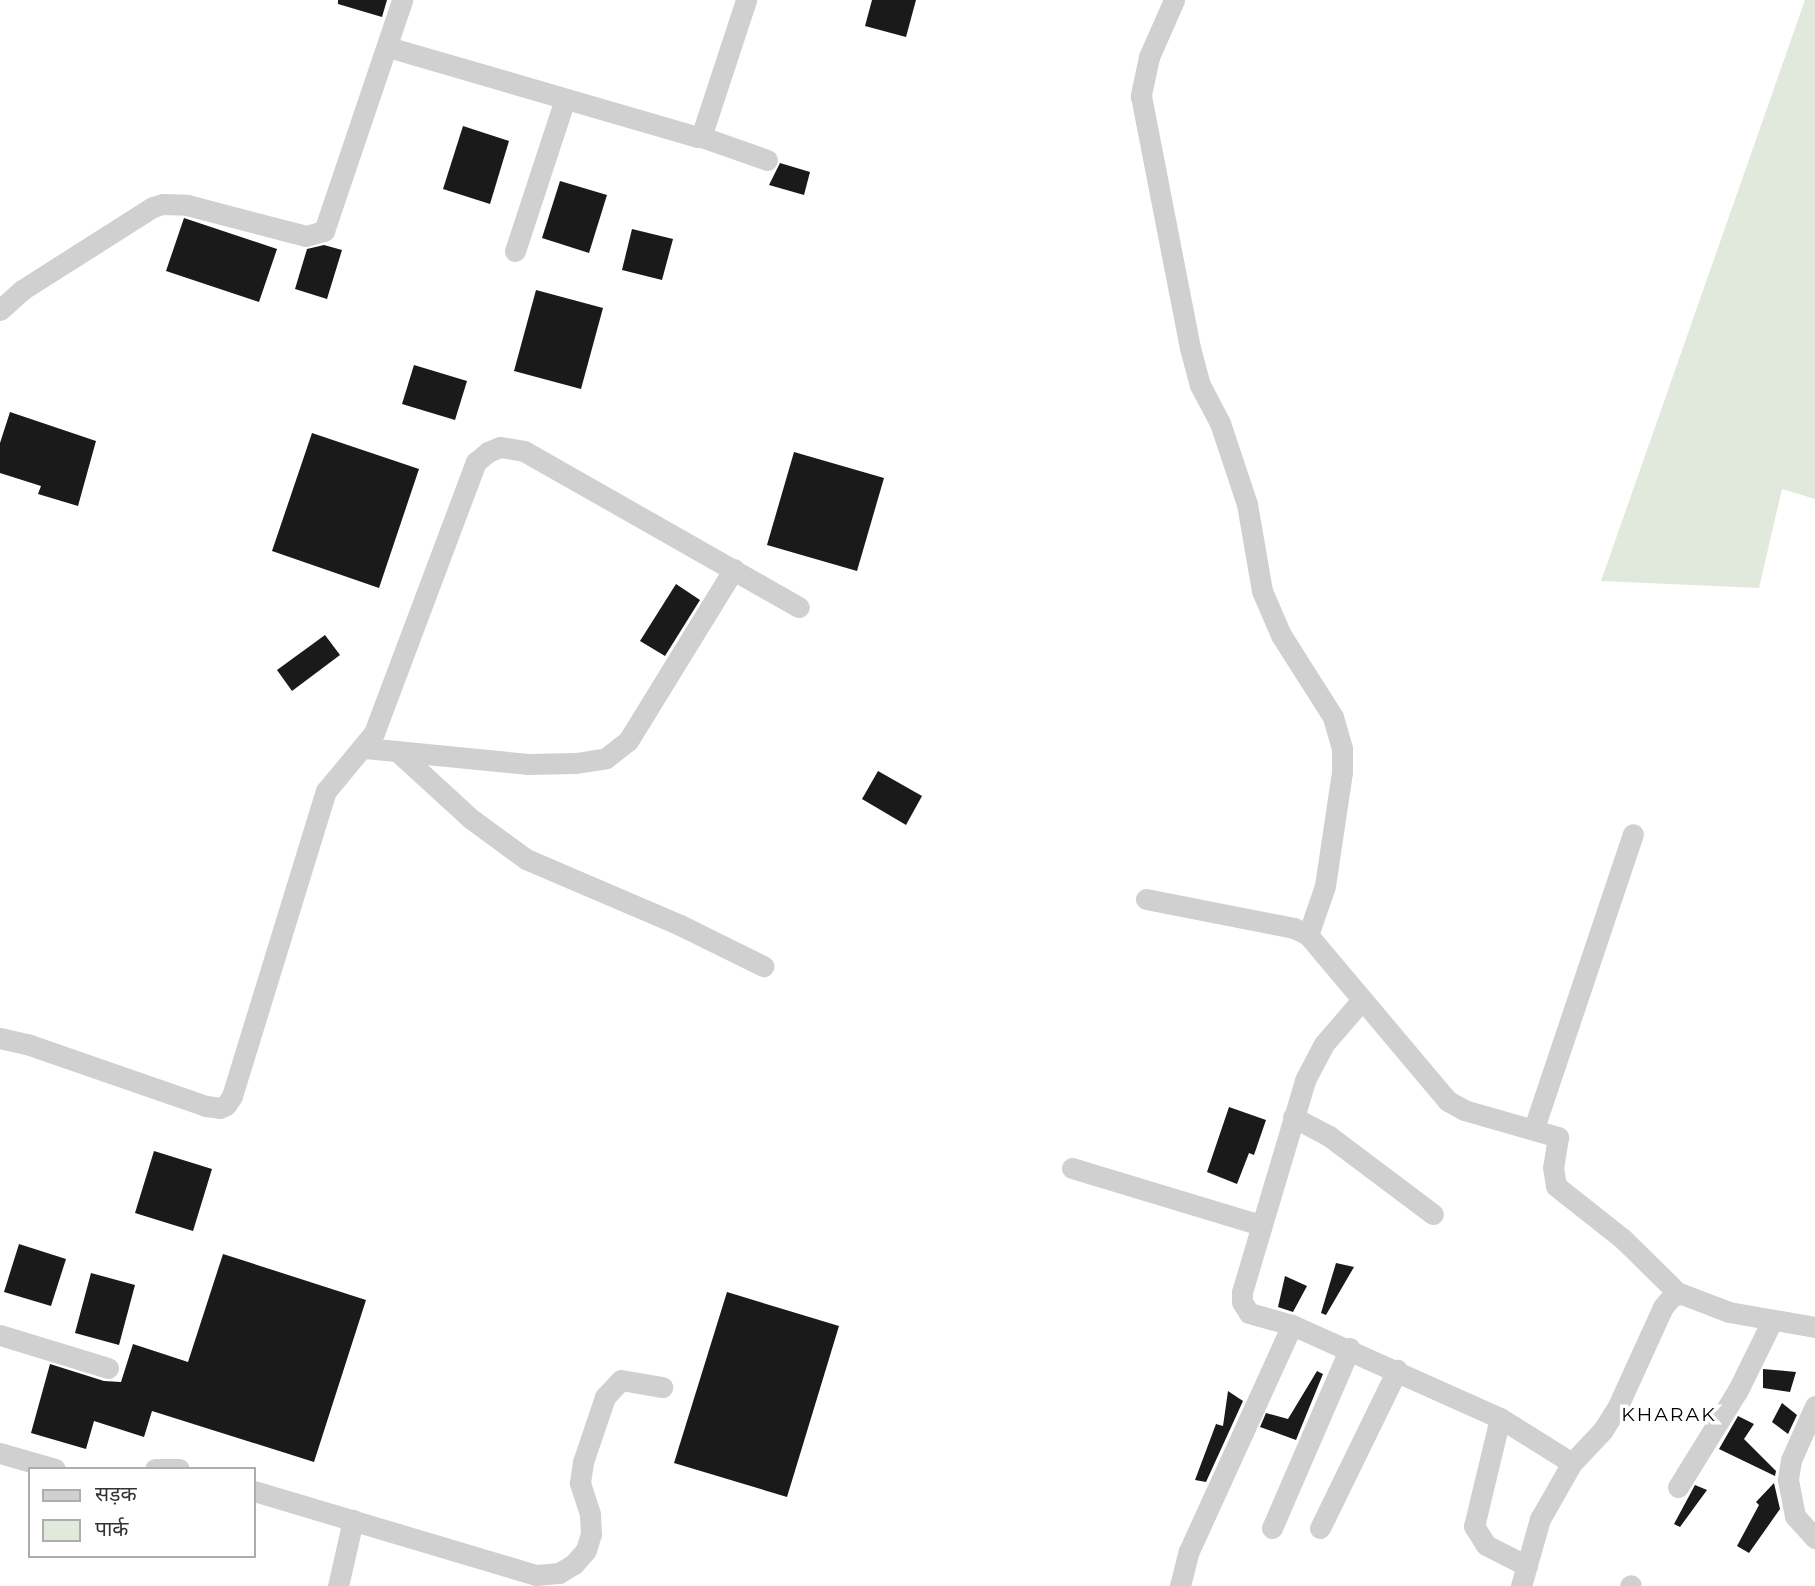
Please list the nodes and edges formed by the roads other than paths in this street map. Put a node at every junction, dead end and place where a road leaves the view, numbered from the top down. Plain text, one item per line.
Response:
1 (402, 0) edge
2 (746, 0) edge
3 (1174, 0) edge
4 (388, 47) junction
5 (565, 99) junction
6 (699, 136) junction
7 (767, 160) dead end
8 (515, 251) dead end
9 (0, 310) edge
10 (734, 569) junction
11 (799, 607) dead end
12 (365, 748) junction
13 (397, 751) junction
14 (1633, 834) dead end
15 (1146, 899) dead end
16 (1308, 934) junction
17 (763, 966) dead end
18 (1361, 1001) junction
19 (0, 1038) edge
20 (1293, 1117) junction
21 (1534, 1128) junction
22 (1072, 1168) dead end
23 (1433, 1214) dead end
24 (1261, 1225) junction
25 (1678, 1293) junction
26 (1772, 1321) junction
27 (1292, 1325) junction
28 (1815, 1327) edge
29 (0, 1335) edge
30 (1350, 1348) junction
31 (108, 1368) dead end
32 (1397, 1370) junction
33 (662, 1387) dead end
34 (1815, 1406) edge
35 (1500, 1418) junction
36 (0, 1453) edge
37 (1572, 1463) junction
38 (48, 1467) edge
39 (1678, 1487) dead end
40 (256, 1492) edge
41 (353, 1520) junction
42 (1272, 1528) dead end
43 (1320, 1528) dead end
44 (1815, 1538) edge
45 (1524, 1576) edge
46 (338, 1586) edge
47 (1180, 1586) edge

1 - 4 street
2 - 6 street
3 - 16 street
4 - 5 street
4 - 9 street
5 - 6 street
5 - 8 street
6 - 7 street
10 - 11 street
10 - 12 street
10 - 13 street
12 - 13 street
12 - 19 street
13 - 17 street
14 - 21 street
15 - 16 street
16 - 18 street
18 - 20 street
18 - 21 street
20 - 23 street
20 - 24 street
21 - 25 street
22 - 24 street
24 - 27 street
25 - 26 street
25 - 37 street
26 - 28 street
26 - 39 street
27 - 30 street
27 - 47 street
29 - 31 street
30 - 32 street
30 - 42 street
32 - 35 street
32 - 43 street
33 - 41 street
34 - 44 street
35 - 37 street
35 - 45 street
36 - 38 street
37 - 45 street
40 - 41 street
41 - 46 street

